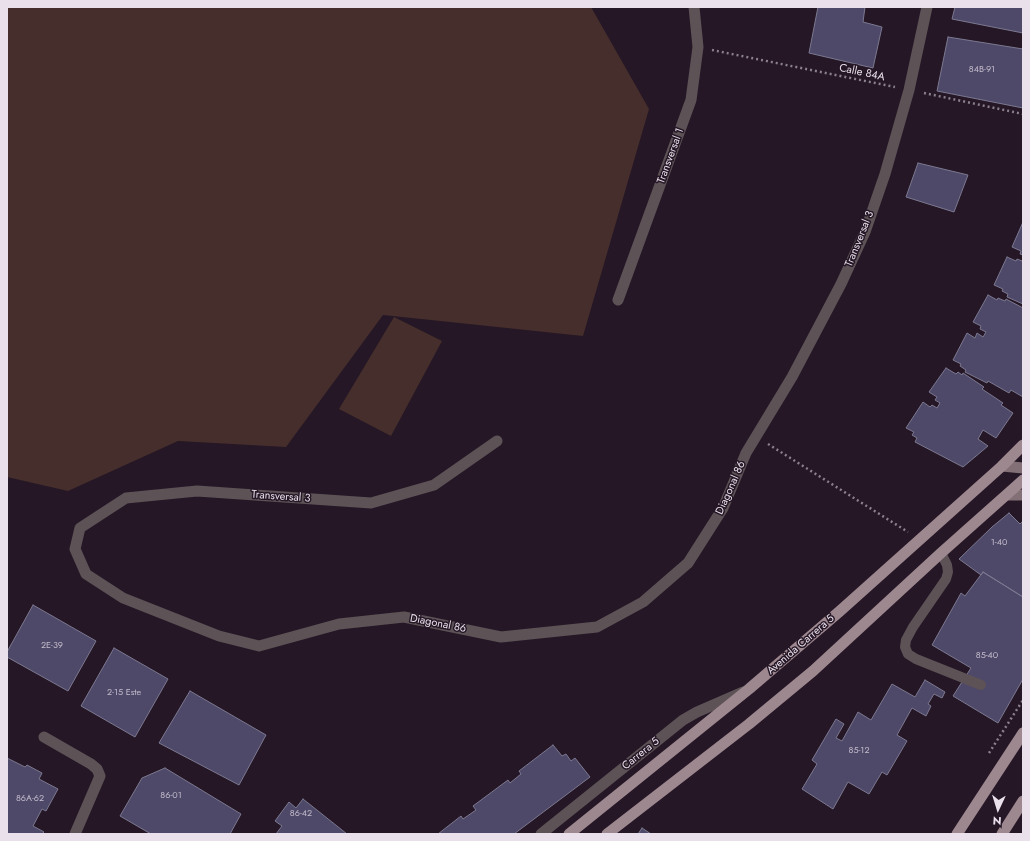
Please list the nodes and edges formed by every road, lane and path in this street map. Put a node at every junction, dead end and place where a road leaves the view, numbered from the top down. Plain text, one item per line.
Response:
1 (694, 7) edge
2 (927, 7) edge
3 (698, 47) junction
4 (909, 90) junction
5 (1023, 114) edge
6 (618, 300) dead end
7 (756, 436) junction
8 (497, 441) dead end
9 (1023, 445) edge
10 (746, 453) joint
11 (1002, 466) junction
12 (1023, 468) edge
13 (1023, 480) edge
14 (1008, 495) junction
15 (1023, 496) edge
16 (911, 534) dead end
17 (75, 549) joint
18 (941, 553) junction
19 (981, 685) dead end
20 (749, 689) junction
21 (1023, 700) edge
22 (1023, 733) edge
23 (44, 737) dead end
24 (989, 753) dead end
25 (1023, 801) edge
26 (75, 834) edge
27 (541, 834) edge
28 (569, 834) edge
29 (607, 834) edge
30 (957, 834) edge
31 (1002, 834) edge

1 - 3 street, Transversal 1
2 - 4 street, Transversal 3
3 - 4 path, Calle 84A
3 - 6 street, Transversal 1
4 - 5 path, Calle 84A
4 - 7 street, Transversal 3
7 - 10 street, Transversal 3
7 - 16 path
8 - 17 street, Transversal 3
9 - 11 main road, Avenida Carrera 5
10 - 17 street, Diagonal 86
11 - 12 main road
11 - 20 main road, Avenida Carrera 5
13 - 14 main road
14 - 15 main road
14 - 18 main road
18 - 19 lane
18 - 29 main road
20 - 27 street, Carrera 5
20 - 28 main road, Avenida Carrera 5
21 - 24 path
22 - 30 main road
23 - 26 street
25 - 31 main road

